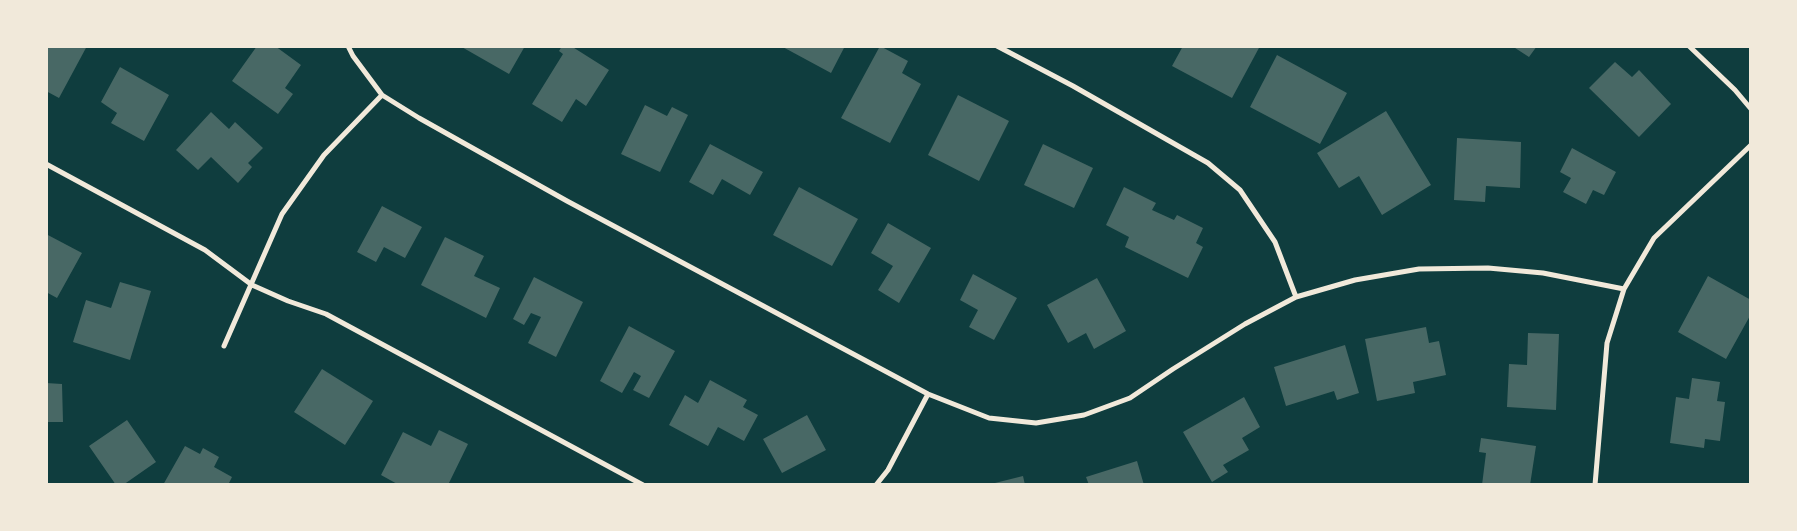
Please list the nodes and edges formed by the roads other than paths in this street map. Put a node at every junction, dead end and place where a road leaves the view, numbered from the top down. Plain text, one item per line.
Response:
1 (348, 46) edge
2 (997, 46) edge
3 (1689, 46) edge
4 (382, 95) junction
5 (1751, 109) edge
6 (1751, 145) edge
7 (46, 164) edge
8 (252, 285) junction
9 (1624, 289) junction
10 (1296, 297) junction
11 (224, 346) dead end
12 (928, 394) junction
13 (644, 485) edge
14 (876, 485) edge
15 (1595, 485) edge

1 - 4 street
2 - 10 street
3 - 5 street
4 - 8 street
4 - 12 street
6 - 9 street
7 - 8 street
8 - 11 street
8 - 13 street
9 - 10 street
9 - 15 street
10 - 12 street
12 - 14 street

